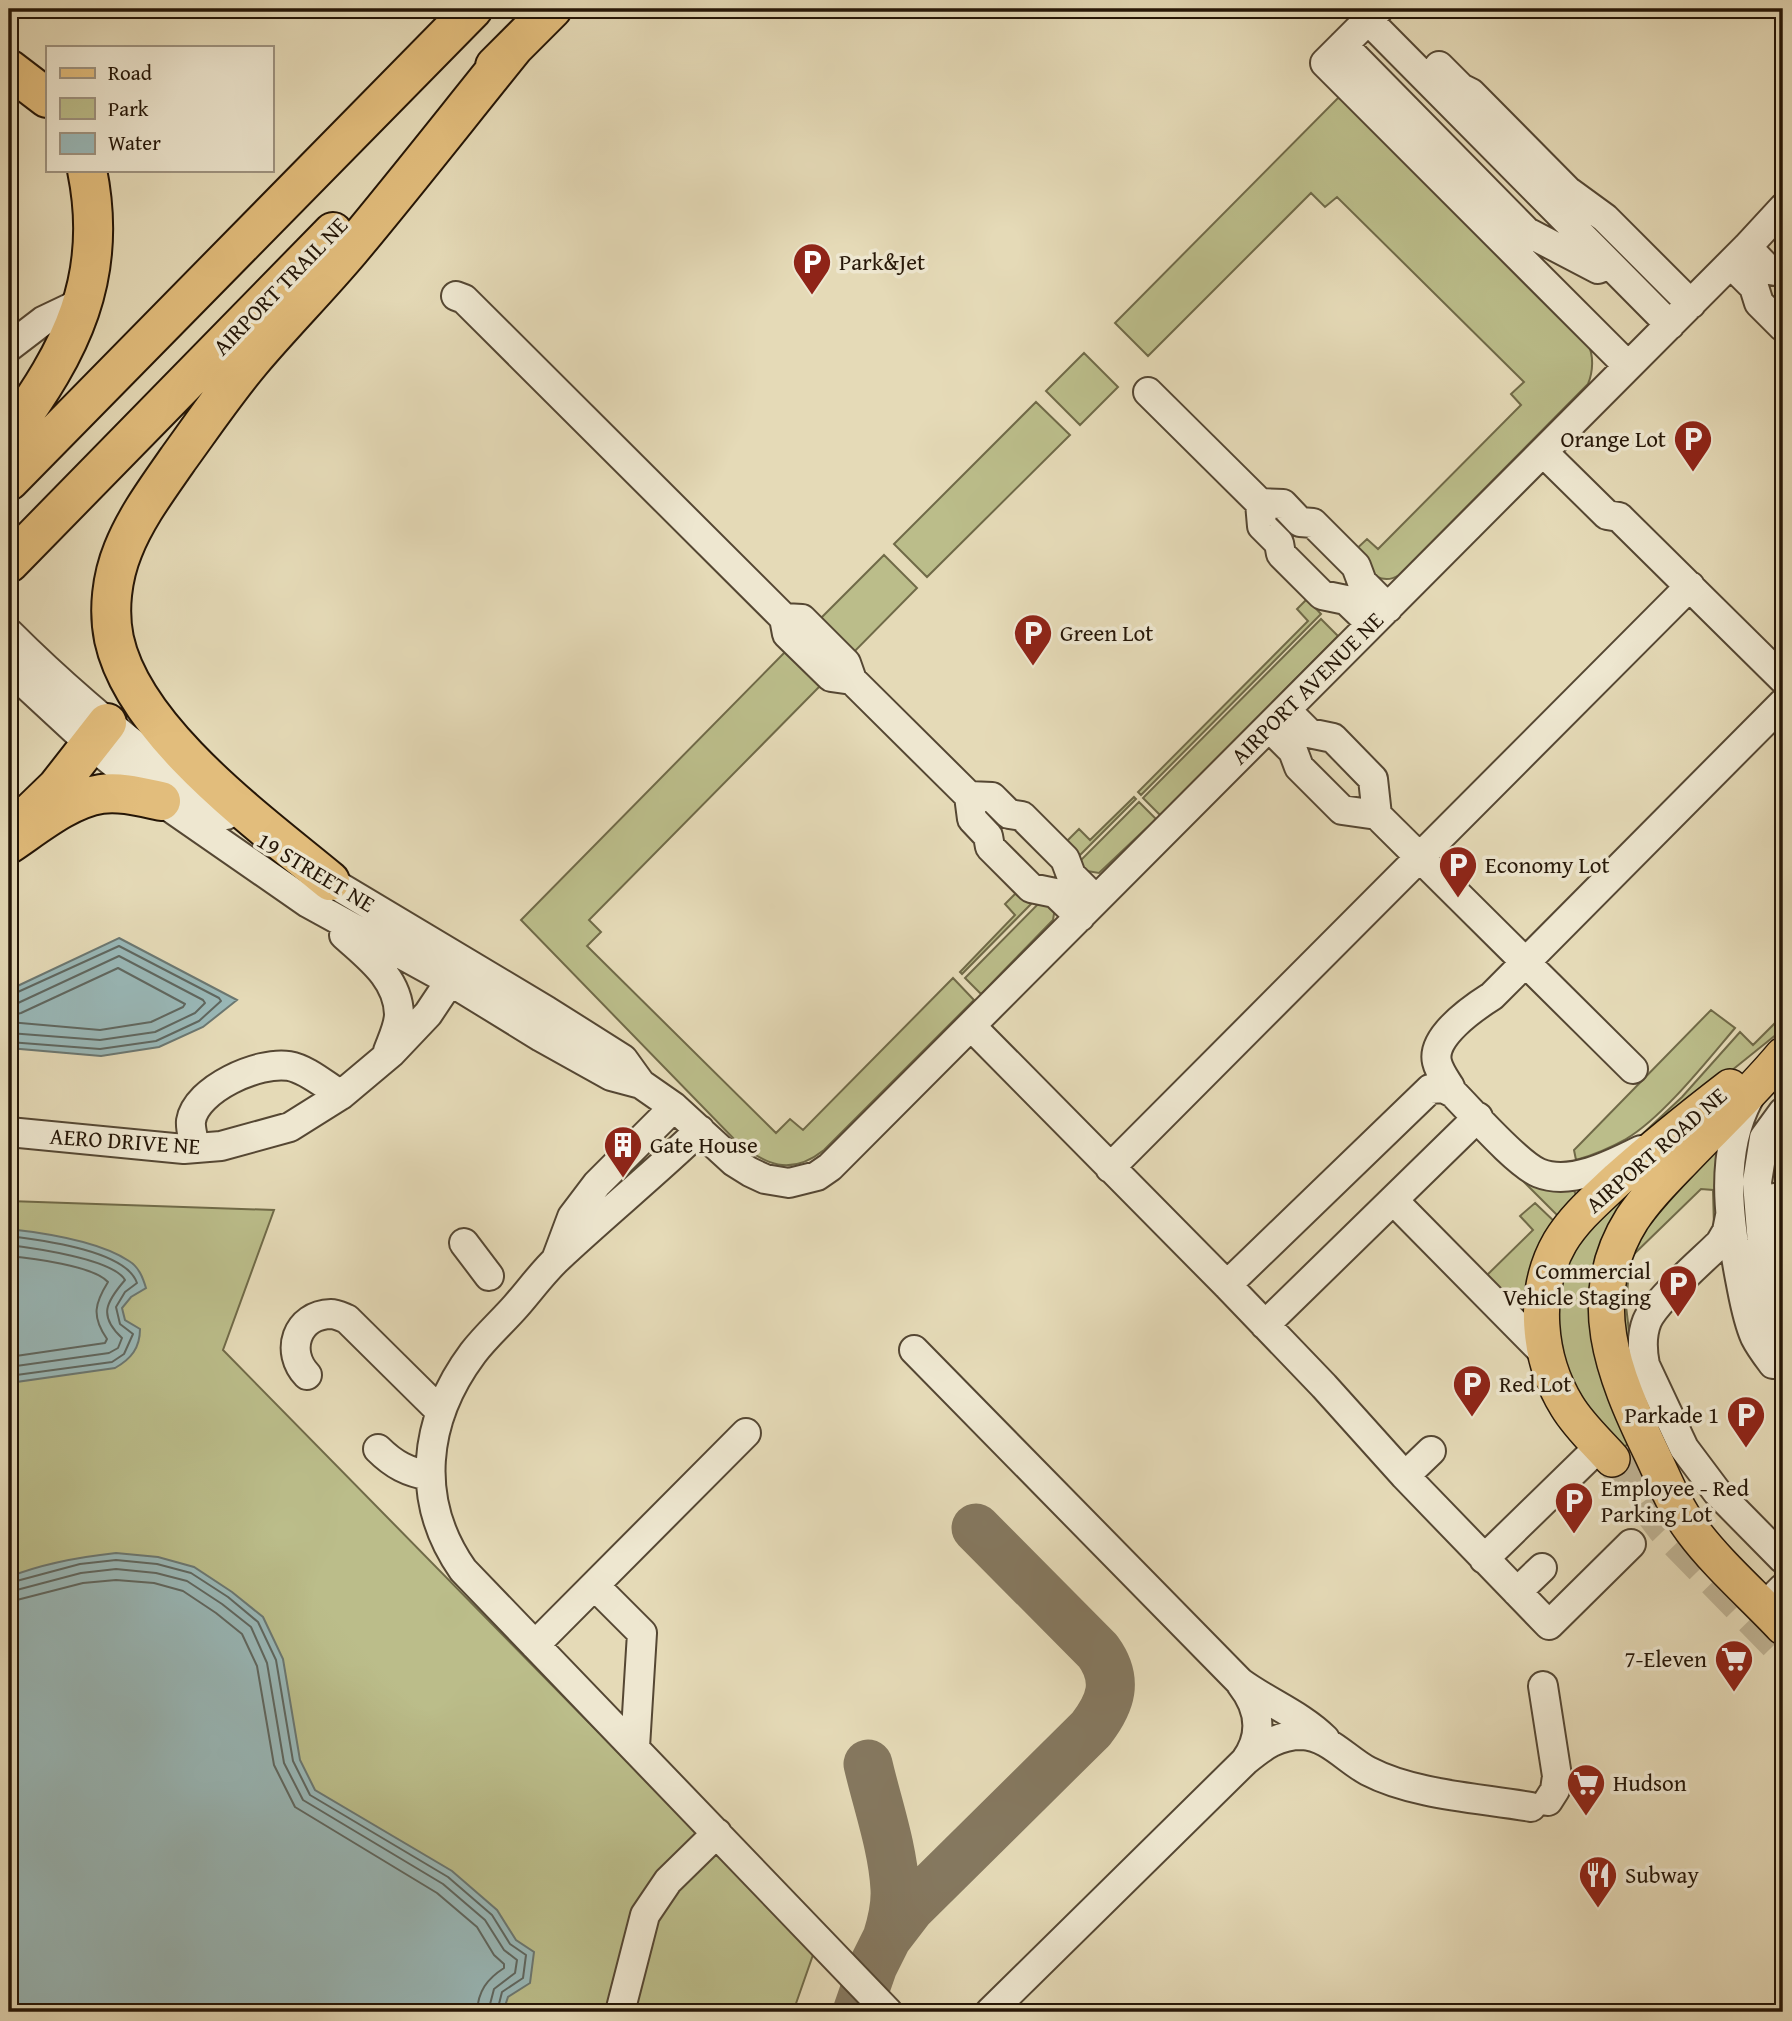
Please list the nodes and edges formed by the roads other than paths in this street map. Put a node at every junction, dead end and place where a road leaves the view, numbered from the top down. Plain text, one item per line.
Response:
1 (472, 9) edge
2 (552, 9) edge
3 (1364, 24) edge
4 (514, 47) junction
5 (9, 69) edge
6 (46, 97) edge
7 (87, 172) edge
8 (1783, 208) edge
9 (1739, 256) junction
10 (1598, 268) junction
11 (1772, 278) edge
12 (456, 296) dead end
13 (85, 301) junction
14 (1691, 304) junction
15 (1783, 306) edge
16 (1783, 327) edge
17 (1666, 329) junction
18 (9, 347) edge
19 (1629, 366) junction
20 (1148, 392) dead end
21 (9, 435) edge
22 (1548, 447) junction
23 (9, 481) edge
24 (1260, 503) junction
25 (9, 563) edge
26 (1690, 586) junction
27 (1354, 591) junction
28 (1379, 616) junction
29 (9, 633) edge
30 (9, 669) edge
31 (1783, 679) edge
32 (41, 683) junction
33 (1783, 703) edge
34 (1278, 718) junction
35 (98, 733) junction
36 (1301, 742) junction
37 (969, 796) junction
38 (161, 801) junction
39 (1369, 806) junction
40 (9, 834) edge
41 (9, 844) edge
42 (1420, 857) junction
43 (1063, 884) junction
44 (319, 892) junction
45 (1088, 909) junction
46 (1525, 962) junction
47 (457, 971) junction
48 (971, 1026) junction
49 (1783, 1045) edge
50 (386, 1057) junction
51 (1773, 1067) edge
52 (1633, 1069) dead end
53 (1452, 1090) junction
54 (341, 1095) junction
55 (674, 1107) junction
56 (1783, 1112) edge
57 (1478, 1117) junction
58 (700, 1130) junction
59 (1783, 1130) edge
60 (9, 1132) edge
61 (1660, 1141) junction
62 (195, 1148) junction
63 (830, 1167) joint
64 (1115, 1173) junction
65 (1393, 1200) junction
66 (1730, 1216) junction
67 (464, 1243) dead end
68 (1773, 1246) edge
69 (556, 1260) junction
70 (489, 1276) dead end
71 (1227, 1285) junction
72 (1783, 1304) edge
73 (1265, 1325) junction
74 (1783, 1336) edge
75 (914, 1350) dead end
76 (1546, 1356) junction
77 (1773, 1364) dead end
78 (307, 1375) dead end
79 (441, 1412) junction
80 (746, 1433) dead end
81 (378, 1449) dead end
82 (1431, 1451) dead end
83 (1606, 1453) joint
84 (430, 1476) junction
85 (1405, 1476) junction
86 (1631, 1544) dead end
87 (1484, 1559) junction
88 (1783, 1559) edge
89 (1542, 1568) dead end
90 (595, 1586) junction
91 (1517, 1592) junction
92 (1778, 1602) edge
93 (535, 1646) junction
94 (1240, 1682) junction
95 (1543, 1686) dead end
96 (1332, 1746) junction
97 (635, 1747) junction
98 (1245, 1760) junction
99 (717, 1833) junction
100 (620, 2012) edge
101 (888, 2012) edge
102 (990, 2012) edge

1 - 23 highway
2 - 4 highway, AIRPORT TRAIL NE
3 - 10 street
3 - 10 street
3 - 14 street
3 - 17 street
3 - 19 street
4 - 25 highway, AIRPORT TRAIL NE
4 - 44 highway
5 - 6 highway
7 - 13 highway
8 - 9 street, AIRPORT AVENUE NE
9 - 11 street
9 - 14 street, AIRPORT AVENUE NE
10 - 17 street
11 - 15 street
11 - 16 street
12 - 37 street
13 - 18 street
13 - 21 highway
14 - 17 street, AIRPORT AVENUE NE
17 - 19 street, AIRPORT AVENUE NE
19 - 22 street, AIRPORT AVENUE NE
20 - 24 street
22 - 26 street
22 - 28 street, AIRPORT AVENUE NE
24 - 27 street
24 - 27 street
26 - 31 street
26 - 42 street
27 - 28 street
28 - 34 street, AIRPORT AVENUE NE
29 - 32 street, 19 STREET NE
30 - 32 street, 19 STREET NE
32 - 35 street, 19 STREET NE
33 - 46 street
34 - 36 street
34 - 45 street, AIRPORT AVENUE NE
35 - 38 street, 19 STREET NE
35 - 40 highway
35 - 44 street, 19 STREET NE
36 - 39 street
36 - 39 street
37 - 43 street
37 - 43 street
38 - 41 highway
38 - 44 street, 19 STREET NE
39 - 42 street
42 - 46 street
42 - 64 street
43 - 45 street
44 - 47 street, 19 STREET NE
44 - 50 street
45 - 48 street, AIRPORT AVENUE NE
46 - 52 street
46 - 53 street
47 - 50 street, AERO DRIVE NE
47 - 55 street, 19 STREET NE
48 - 63 street, AIRPORT AVENUE NE
48 - 64 street
49 - 61 main road, AIRPORT ROAD NE
50 - 54 street, AERO DRIVE NE
51 - 66 street
51 - 92 main road, AIRPORT ROAD NE
53 - 57 street
53 - 71 street
54 - 62 street, AERO DRIVE NE
54 - 62 street
55 - 58 street, 19 STREET NE
55 - 69 street
56 - 68 street
57 - 61 street
57 - 65 street
58 - 63 street, 19 STREET NE
58 - 69 street
59 - 68 street
60 - 62 street, AERO DRIVE NE
61 - 76 main road, AIRPORT ROAD NE
64 - 71 street
65 - 73 street
65 - 76 street
66 - 77 street
66 - 88 street
67 - 70 street
68 - 72 street
68 - 74 street
69 - 79 street
71 - 73 street
73 - 85 street
75 - 94 street
76 - 83 main road, AIRPORT ROAD NE
78 - 79 street
79 - 84 street
80 - 90 street
81 - 84 street
82 - 85 street
83 - 87 street
84 - 93 street
85 - 87 street
86 - 91 street
87 - 91 street
89 - 91 street
90 - 93 street
90 - 97 street
93 - 97 street
94 - 96 street
94 - 98 street
95 - 96 street
96 - 98 street
97 - 99 street
98 - 102 street
99 - 100 street
99 - 101 street

